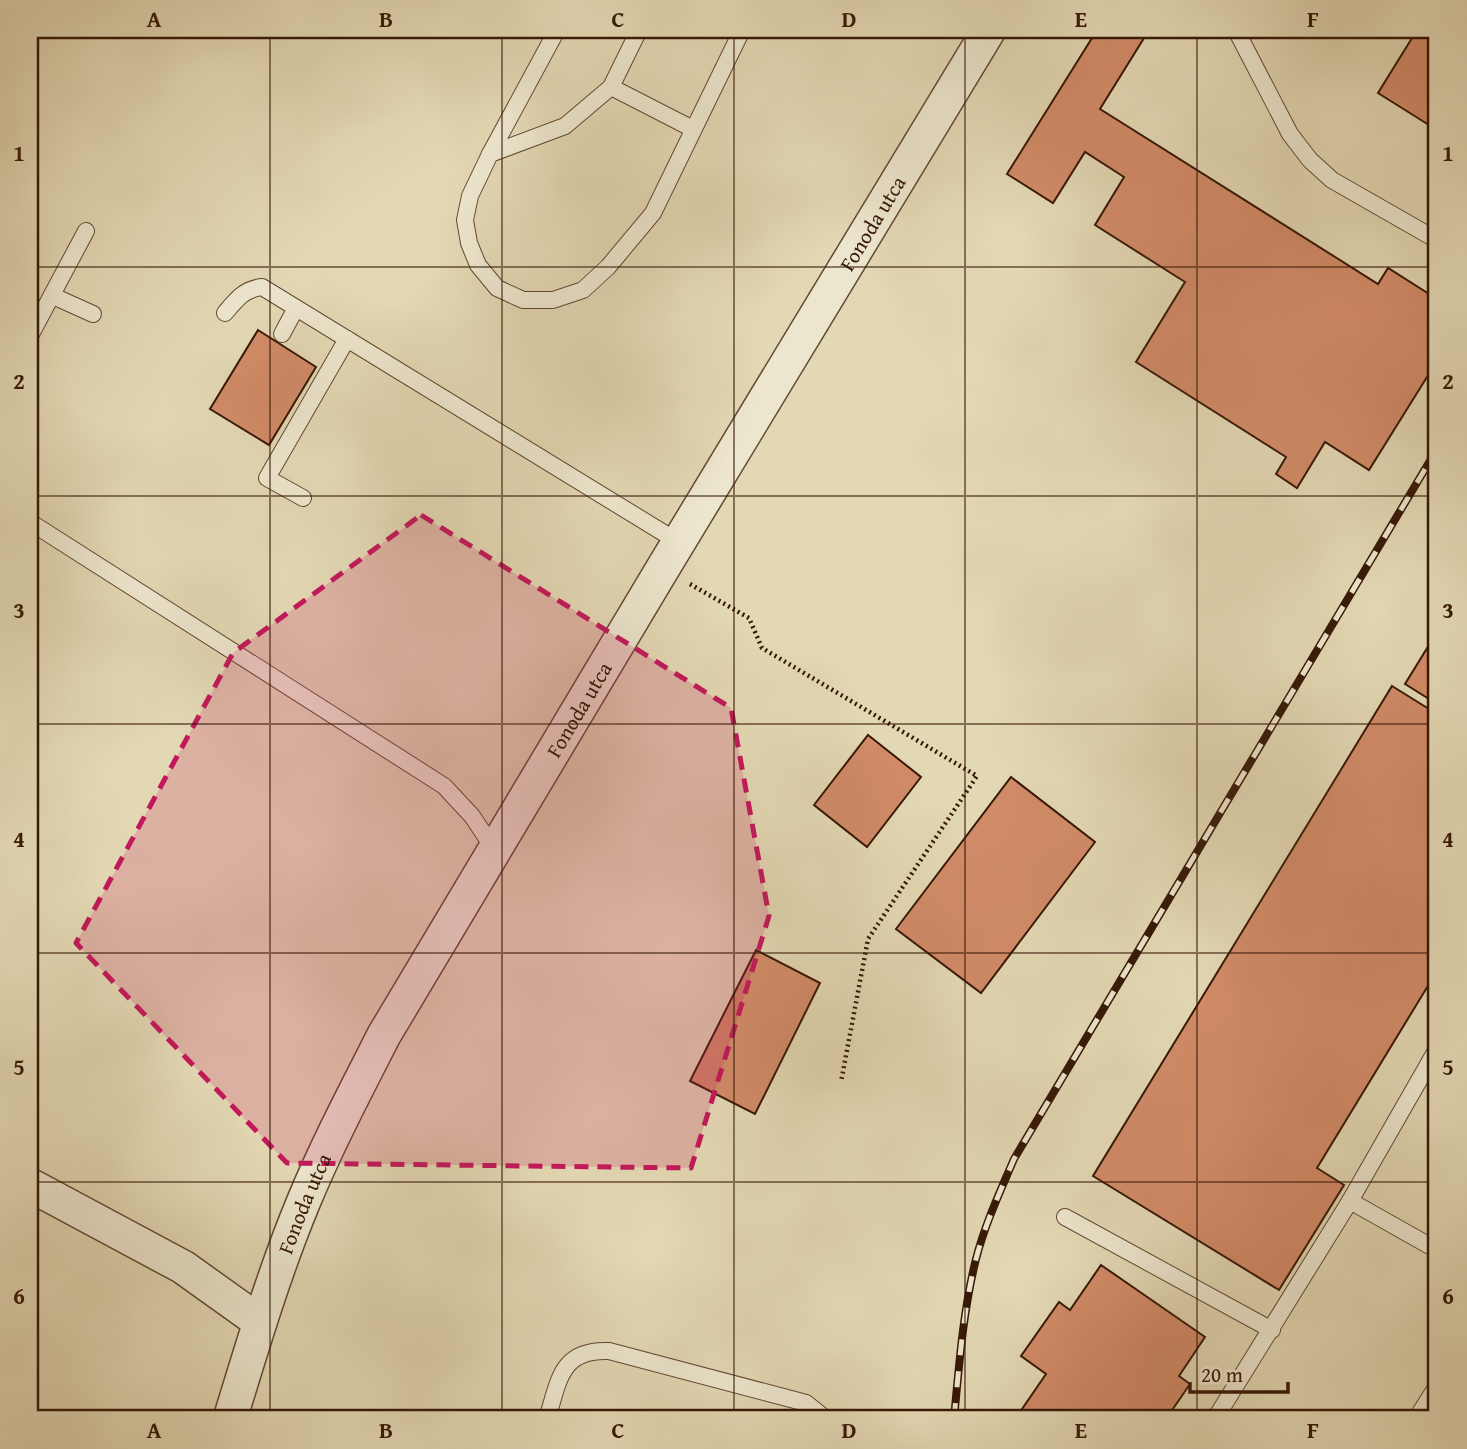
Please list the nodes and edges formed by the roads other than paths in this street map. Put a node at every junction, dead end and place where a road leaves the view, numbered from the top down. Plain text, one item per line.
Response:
1 (557, 30) edge
2 (639, 30) edge
3 (742, 30) edge
4 (989, 30) edge
5 (1236, 30) edge
6 (611, 87) junction
7 (693, 129) junction
8 (491, 154) junction
9 (86, 231) dead end
10 (1437, 240) edge
11 (53, 296) junction
12 (296, 308) junction
13 (225, 313) dead end
14 (93, 314) dead end
15 (282, 334) dead end
16 (30, 336) edge
17 (346, 339) junction
18 (303, 498) dead end
19 (30, 522) edge
20 (680, 543) junction
21 (494, 849) junction
22 (1437, 1049) edge
23 (30, 1185) edge
24 (1350, 1201) junction
25 (1065, 1217) dead end
26 (1437, 1250) edge
27 (260, 1322) junction
28 (1272, 1329) junction
29 (1437, 1386) edge
30 (230, 1419) edge
31 (547, 1419) edge
32 (826, 1419) edge
33 (1215, 1419) edge
34 (1416, 1419) edge

1 - 8 lane
2 - 6 lane
3 - 7 lane
4 - 20 street, Fonoda utca
5 - 10 lane
6 - 7 lane
6 - 8 lane
7 - 8 lane
9 - 11 lane
11 - 14 lane
11 - 16 lane
12 - 13 lane
12 - 15 lane
12 - 17 lane
17 - 18 lane
17 - 20 lane
19 - 21 lane
20 - 21 street, Fonoda utca
21 - 27 street, Fonoda utca
22 - 24 lane
23 - 27 street
24 - 26 lane
24 - 28 lane
25 - 28 lane
27 - 30 street, Fonoda utca
28 - 33 lane
29 - 34 lane
31 - 32 lane

